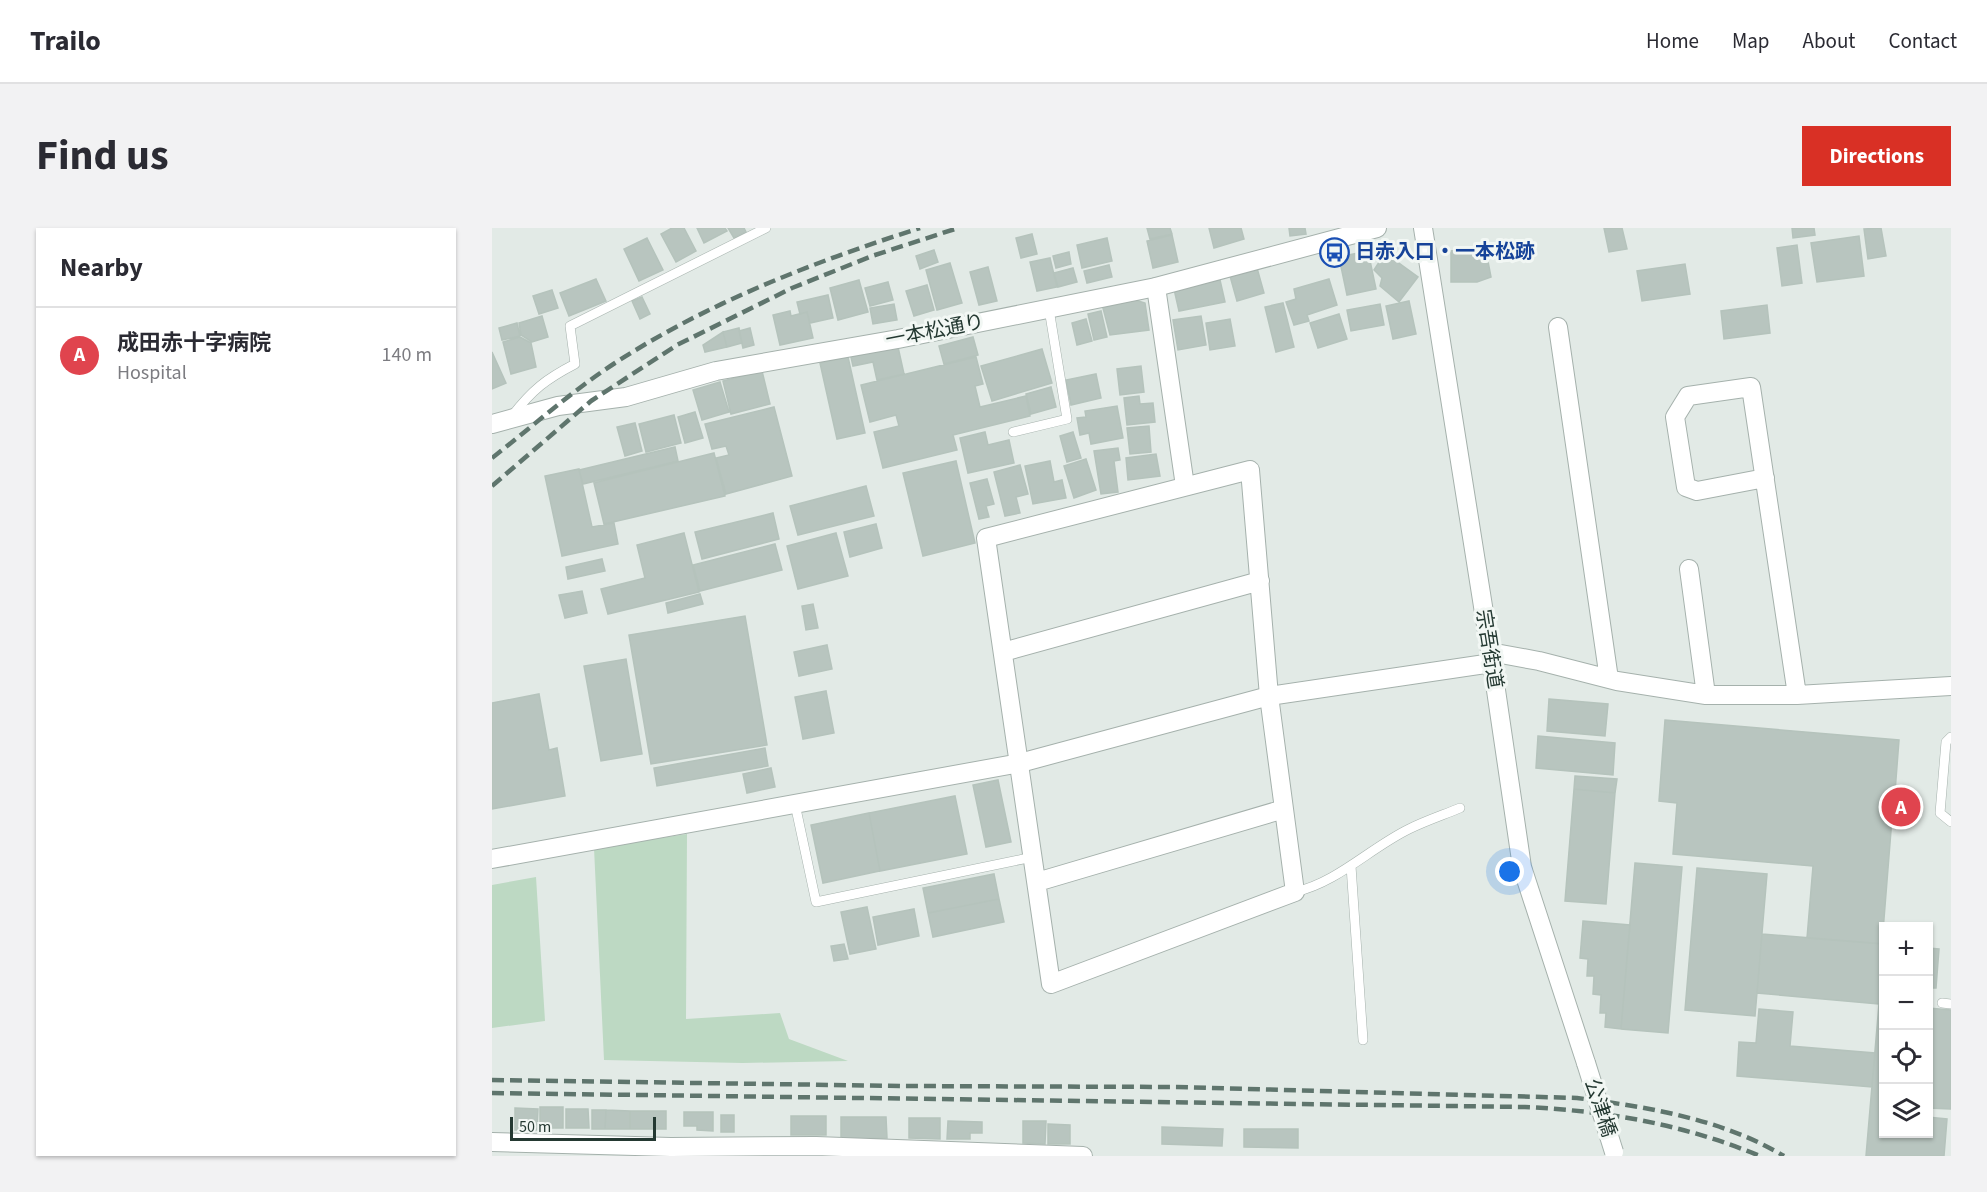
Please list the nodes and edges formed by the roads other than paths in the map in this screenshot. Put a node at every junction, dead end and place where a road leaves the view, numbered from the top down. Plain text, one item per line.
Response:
1 (766, 228) edge
2 (1377, 228) edge
3 (1423, 228) edge
4 (1156, 287) junction
5 (1049, 309) junction
6 (1558, 327) dead end
7 (500, 422) edge
8 (1013, 432) dead end
9 (1765, 478) junction
10 (1185, 486) junction
11 (1689, 569) dead end
12 (1260, 581) junction
13 (1003, 652) junction
14 (1491, 657) junction
15 (1609, 679) junction
16 (1951, 686) edge
17 (1706, 694) junction
18 (1797, 695) junction
19 (1269, 696) junction
20 (1951, 737) edge
21 (1020, 763) junction
22 (795, 804) junction
23 (1284, 808) junction
24 (1460, 808) dead end
25 (1951, 822) edge
26 (1033, 857) junction
27 (492, 859) edge
28 (1352, 866) junction
29 (1037, 882) junction
30 (1295, 892) junction
31 (1363, 1040) dead end
32 (1586, 1063) joint
33 (492, 1142) edge
34 (527, 1149) edge
35 (590, 1150) edge
36 (671, 1151) edge
37 (816, 1151) edge
38 (1615, 1154) edge
39 (1083, 1156) edge

1 - 7 lane
2 - 4 street, 一本松通り
3 - 14 street, 宗吾街道
4 - 5 street, 一本松通り
4 - 10 street
5 - 7 street, 一本松通り
5 - 8 lane
6 - 15 street
9 - 9 street
9 - 18 street
10 - 12 street
10 - 13 street
11 - 17 street
12 - 13 street
12 - 19 street
13 - 21 street
14 - 15 street
14 - 19 street
14 - 32 street, 宗吾街道
15 - 17 street
16 - 18 street
17 - 18 street
19 - 21 street
19 - 23 street
20 - 25 lane
21 - 22 street
21 - 26 street
22 - 26 lane
22 - 27 street
23 - 29 street
23 - 30 street
24 - 28 lane
26 - 29 street
28 - 30 lane
28 - 31 lane
29 - 30 street
32 - 38 street, 公津橋, bridge
33 - 34 street
34 - 35 street
35 - 36 street
36 - 37 street
37 - 39 street

